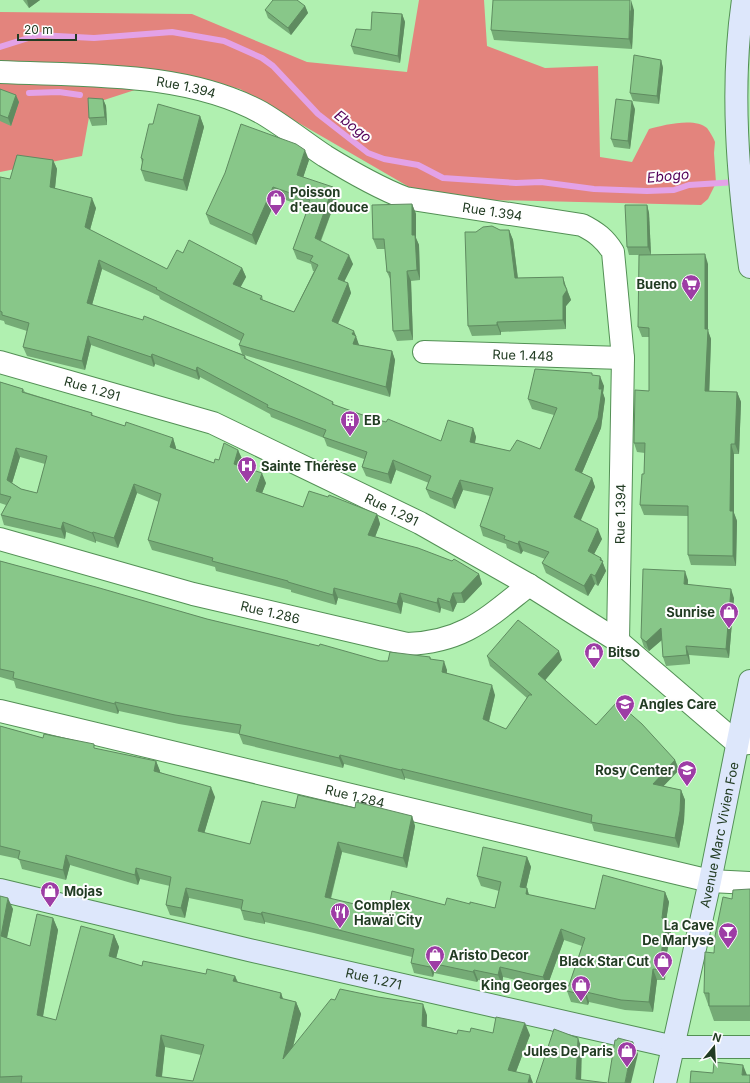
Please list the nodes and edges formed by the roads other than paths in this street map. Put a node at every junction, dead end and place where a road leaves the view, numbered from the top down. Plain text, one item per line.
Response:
1 (743, 0) edge
2 (0, 72) edge
3 (742, 142) edge
4 (750, 267) edge
5 (424, 352) dead end
6 (623, 358) junction
7 (0, 362) edge
8 (0, 539) edge
9 (529, 585) junction
10 (618, 641) junction
11 (750, 681) edge
12 (0, 711) edge
13 (744, 743) edge
14 (710, 881) junction
15 (750, 882) edge
16 (0, 890) edge
17 (674, 1047) junction
18 (750, 1047) edge
19 (665, 1083) edge

1 - 3 street
2 - 6 street, Rue 1.394
3 - 4 street
5 - 6 street, Rue 1.448
6 - 10 street, Rue 1.394
7 - 9 street, Rue 1.291
8 - 9 street, Rue 1.286
9 - 10 street, Rue 1.291
10 - 13 street, Rue 1.291
11 - 13 street, Avenue Marc Vivien Foe
12 - 14 street, Rue 1.284
13 - 14 street, Avenue Marc Vivien Foe
14 - 15 street, Rue 1.284
14 - 17 street, Avenue Marc Vivien Foe
16 - 17 street, Rue 1.271
17 - 18 street, Rue 1.271
17 - 19 street, Avenue Marc Vivien Foe

